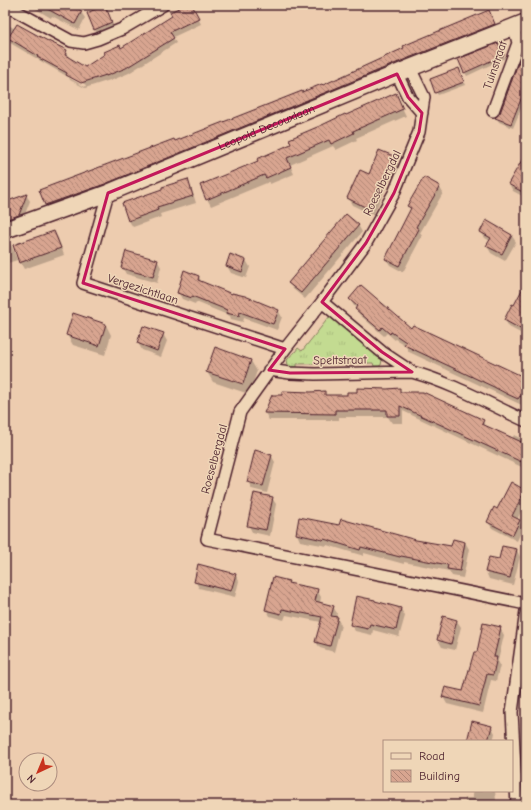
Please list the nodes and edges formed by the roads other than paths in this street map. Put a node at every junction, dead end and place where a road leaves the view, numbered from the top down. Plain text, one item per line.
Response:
1 (5, 5) edge
2 (163, 5) edge
3 (520, 24) edge
4 (404, 71) junction
5 (493, 111) dead end
6 (108, 193) junction
7 (5, 230) edge
8 (322, 302) junction
9 (284, 349) junction
10 (269, 370) junction
11 (412, 372) junction
12 (526, 421) edge
13 (526, 604) edge
14 (526, 611) edge
15 (517, 805) edge

1 - 2 street
3 - 4 street, Leopold Decouxlaan
3 - 5 street, Tuinstraat
4 - 6 street, Leopold Decouxlaan
4 - 8 street, Roeselbergdal
6 - 7 street, Leopold Decouxlaan
6 - 9 street, Vergezichtlaan
8 - 9 street, Roeselbergdal
8 - 11 street, Speltstraat
9 - 10 street, Roeselbergdal
10 - 11 street, Speltstraat
10 - 13 street, Roeselbergdal
11 - 12 street, Speltstraat
14 - 15 street

